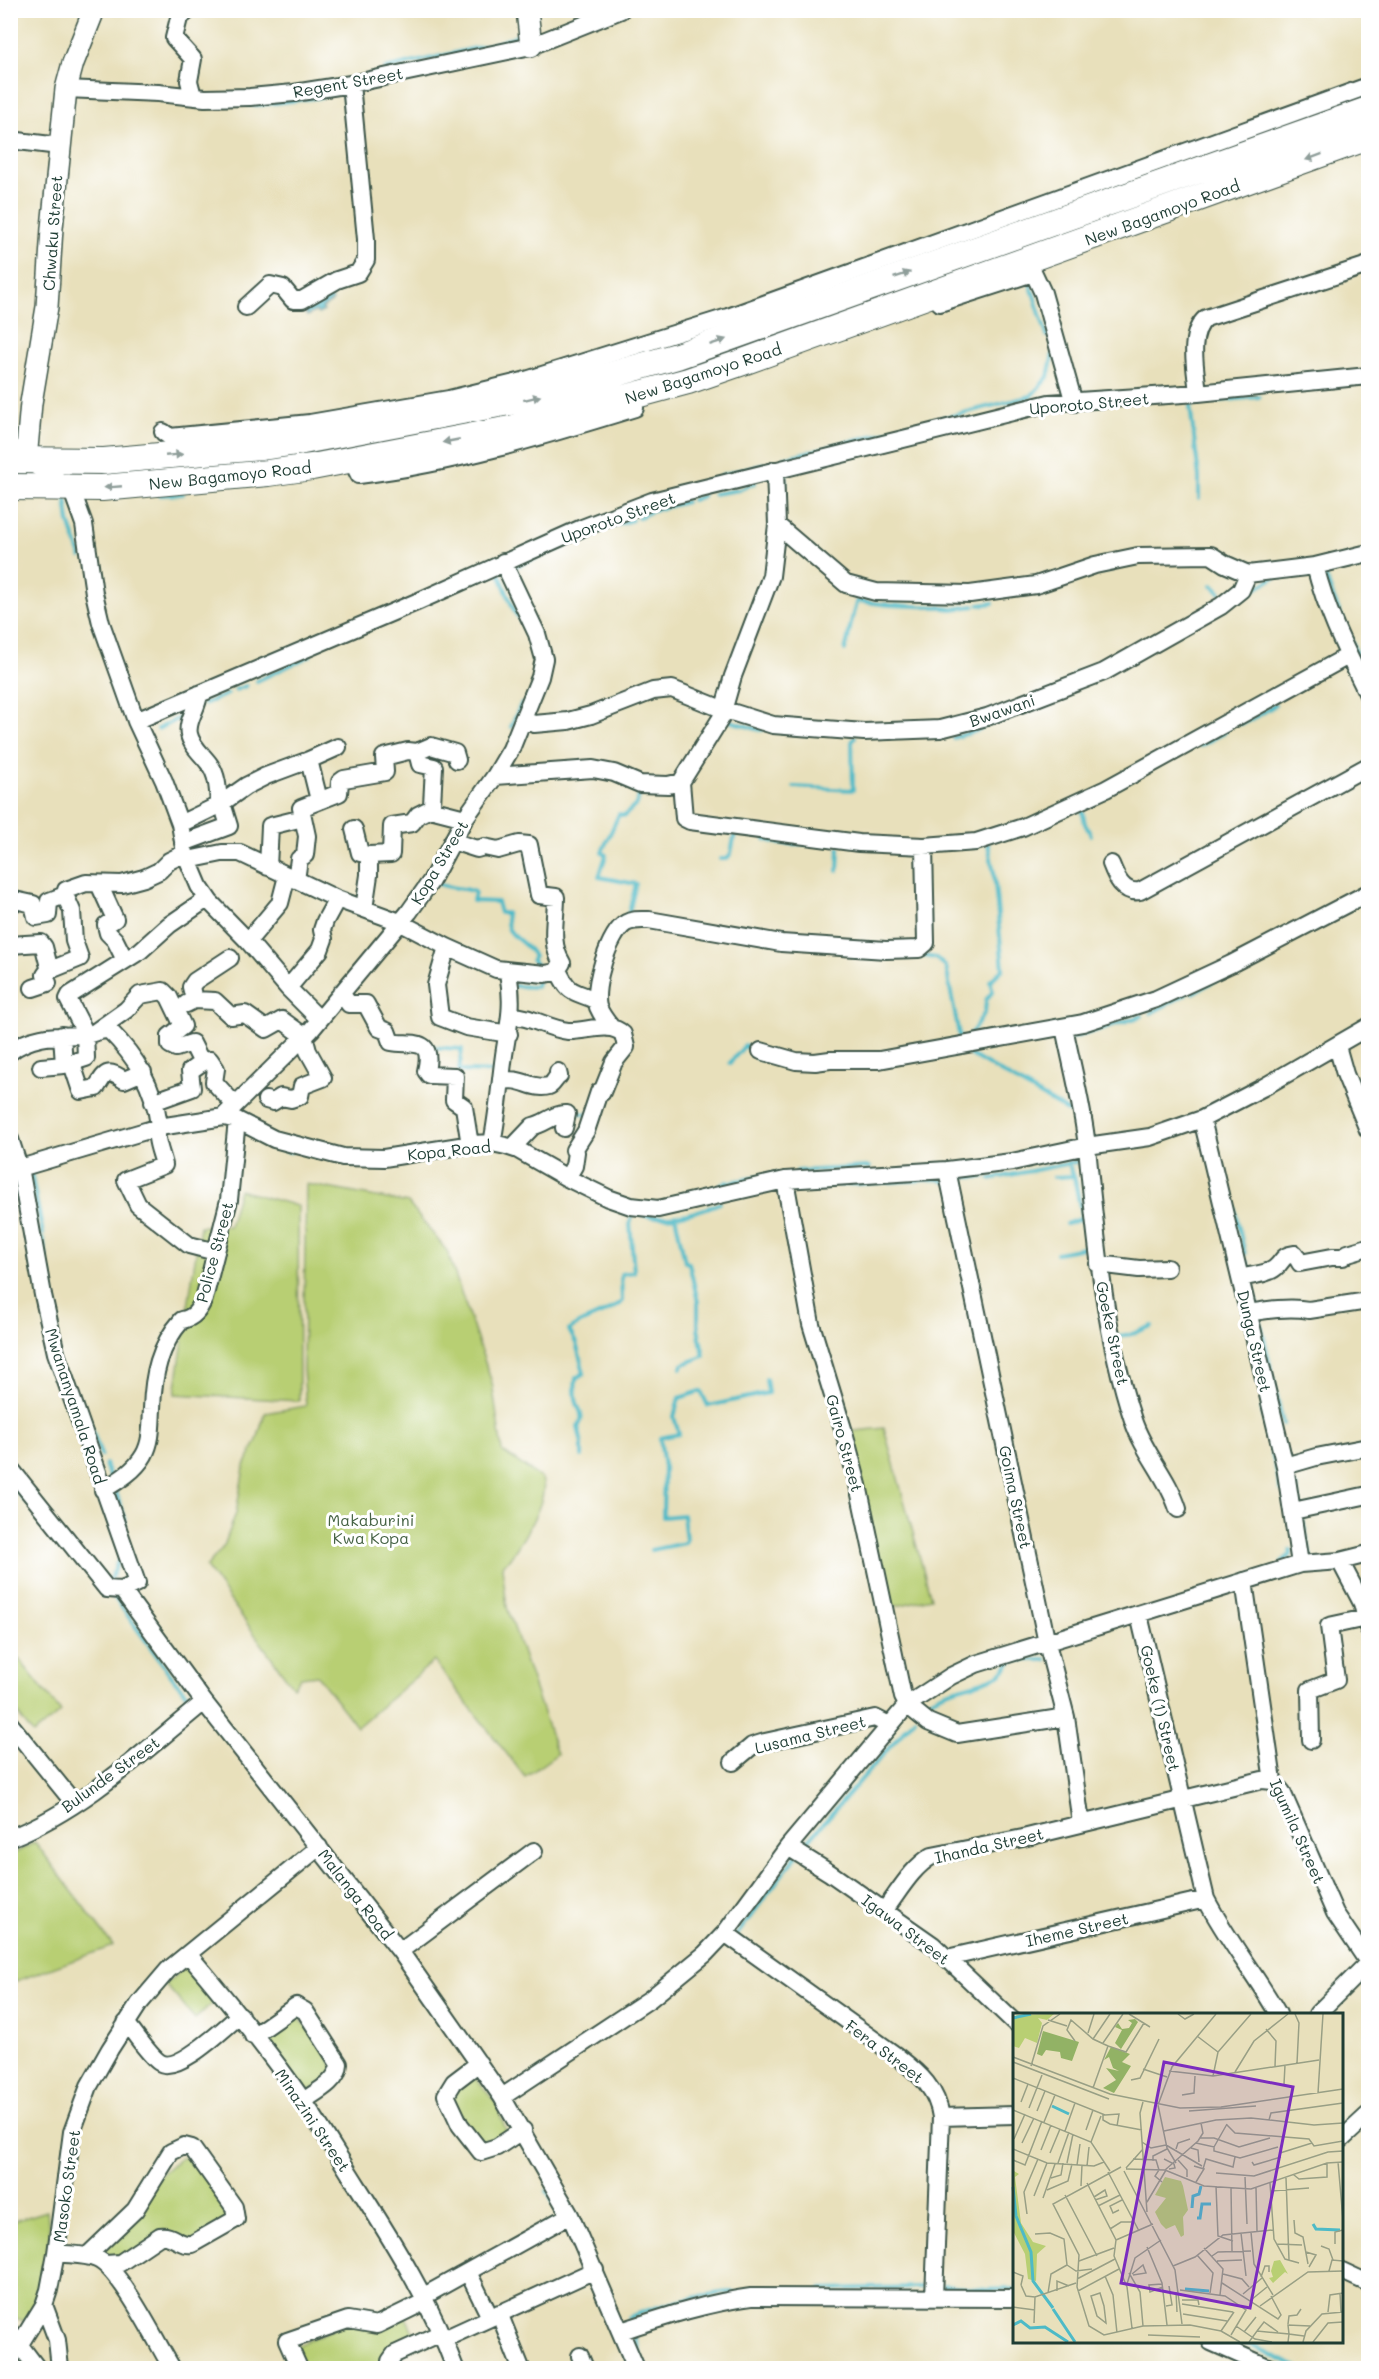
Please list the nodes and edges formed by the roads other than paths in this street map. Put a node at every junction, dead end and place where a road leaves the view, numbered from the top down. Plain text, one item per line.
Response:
1 (94, 10) edge
2 (189, 10) edge
3 (527, 10) edge
4 (621, 10) edge
5 (531, 46) junction
6 (351, 84) junction
7 (1368, 86) edge
8 (66, 89) junction
9 (193, 96) junction
10 (1368, 110) edge
11 (1368, 137) edge
12 (10, 140) edge
13 (59, 146) junction
14 (1019, 234) junction
15 (1368, 265) edge
16 (1031, 267) junction
17 (246, 307) dead end
18 (1368, 376) edge
19 (1198, 393) junction
20 (1074, 403) junction
21 (163, 432) dead end
22 (18, 460) edge
23 (775, 470) junction
24 (10, 487) edge
25 (71, 488) junction
26 (777, 525) junction
27 (1368, 553) edge
28 (503, 562) junction
29 (1315, 566) junction
30 (1248, 574) junction
31 (1348, 656) junction
32 (199, 694) junction
33 (1368, 695) edge
34 (722, 709) junction
35 (136, 720) junction
36 (523, 720) junction
37 (338, 747) dead end
38 (417, 752) junction
39 (309, 760) junction
40 (457, 760) dead end
41 (1368, 766) edge
42 (495, 776) junction
43 (681, 782) junction
44 (319, 800) junction
45 (220, 804) junction
46 (430, 809) junction
47 (303, 818) junction
48 (465, 818) junction
49 (180, 824) junction
50 (354, 829) dead end
51 (452, 841) junction
52 (924, 846) junction
53 (186, 852) junction
54 (369, 855) junction
55 (1111, 864) dead end
56 (268, 867) junction
57 (292, 878) junction
58 (99, 884) junction
59 (1368, 893) edge
60 (65, 895) junction
61 (10, 899) edge
62 (207, 899) junction
63 (337, 899) junction
64 (364, 909) junction
65 (36, 917) junction
66 (400, 922) junction
67 (248, 941) junction
68 (35, 942) junction
69 (10, 945) edge
70 (447, 947) junction
71 (230, 958) dead end
72 (125, 960) junction
73 (50, 970) junction
74 (558, 970) junction
75 (508, 972) junction
76 (33, 988) dead end
77 (288, 988) junction
78 (341, 993) junction
79 (194, 1000) junction
80 (597, 1001) junction
81 (175, 1010) junction
82 (512, 1016) junction
83 (320, 1019) junction
84 (610, 1027) junction
85 (1064, 1027) junction
86 (1368, 1027) edge
87 (90, 1034) junction
88 (509, 1034) junction
89 (62, 1035) junction
90 (304, 1036) junction
91 (1337, 1046) junction
92 (760, 1051) dead end
93 (10, 1052) edge
94 (202, 1063) junction
95 (68, 1065) junction
96 (41, 1067) dead end
97 (143, 1072) junction
98 (558, 1072) dead end
99 (501, 1082) junction
100 (266, 1100) dead end
101 (153, 1102) junction
102 (232, 1114) junction
103 (1202, 1119) junction
104 (1368, 1126) edge
105 (159, 1127) junction
106 (564, 1128) dead end
107 (10, 1139) edge
108 (492, 1143) junction
109 (470, 1145) junction
110 (1087, 1146) junction
111 (512, 1148) junction
112 (15, 1170) edge
113 (947, 1170) junction
114 (567, 1178) junction
115 (785, 1180) junction
116 (1368, 1246) edge
117 (216, 1252) junction
118 (1098, 1264) junction
119 (1167, 1268) dead end
120 (1241, 1278) junction
121 (1368, 1301) edge
122 (1248, 1313) junction
123 (1368, 1447) edge
124 (1285, 1466) junction
125 (10, 1467) edge
126 (103, 1490) junction
127 (1368, 1495) edge
128 (1178, 1509) dead end
129 (1293, 1511) junction
130 (1368, 1554) edge
131 (1340, 1561) junction
132 (1300, 1564) junction
133 (1244, 1581) junction
134 (122, 1590) junction
135 (1139, 1615) junction
136 (1367, 1623) edge
137 (1047, 1643) junction
138 (204, 1702) junction
139 (907, 1705) junction
140 (1066, 1717) junction
141 (10, 1724) edge
142 (889, 1725) junction
143 (1311, 1740) dead end
144 (733, 1762) dead end
145 (1273, 1781) junction
146 (1182, 1801) junction
147 (74, 1803) junction
148 (1081, 1823) junction
149 (10, 1838) edge
150 (319, 1847) junction
151 (788, 1847) junction
152 (534, 1851) dead end
153 (1206, 1899) junction
154 (884, 1911) junction
155 (724, 1933) junction
156 (400, 1951) junction
157 (188, 1954) junction
158 (947, 1958) junction
159 (1368, 1962) edge
160 (1277, 2013) edge
161 (1318, 2013) edge
162 (240, 2015) junction
163 (1013, 2021) edge
164 (126, 2023) junction
165 (253, 2037) junction
166 (479, 2063) junction
167 (502, 2097) junction
168 (303, 2102) junction
169 (1013, 2115) edge
170 (1368, 2115) edge
171 (941, 2117) junction
172 (523, 2130) junction
173 (1343, 2137) edge
174 (570, 2215) junction
175 (56, 2253) junction
176 (87, 2256) junction
177 (106, 2264) junction
178 (595, 2270) junction
179 (468, 2272) junction
180 (1343, 2272) edge
181 (1368, 2283) edge
182 (934, 2297) junction
183 (425, 2298) junction
184 (1013, 2298) edge
185 (44, 2305) junction
186 (494, 2315) junction
187 (621, 2331) junction
188 (442, 2336) junction
189 (15, 2338) edge
190 (1213, 2343) edge
191 (1250, 2365) edge
192 (37, 2368) edge
193 (60, 2368) edge
194 (172, 2368) edge
195 (299, 2368) edge
196 (391, 2368) edge
197 (454, 2368) edge
198 (521, 2368) edge
199 (636, 2368) edge
200 (1270, 2368) edge

1 - 8 main road, Chwaku Street
2 - 9 street
3 - 5 main road
4 - 5 street, Regent Street
5 - 6 street, Regent Street
6 - 9 street, Regent Street
6 - 17 street
7 - 21 street
8 - 9 street, Regent Street
8 - 13 main road, Chwaku Street
10 - 14 highway, New Bagamoyo Road
11 -> 16 highway, New Bagamoyo Road
12 - 13 street
13 - 22 main road, Chwaku Street
14 - 16 street
22 -> 14 highway, New Bagamoyo Road
15 - 19 street
16 - 20 street
16 -> 25 highway, New Bagamoyo Road
18 - 19 street, Uporoto Street
19 - 20 street, Uporoto Street
20 - 23 street, Uporoto Street
22 - 25 street
23 - 26 street
23 - 28 street, Uporoto Street
24 - 25 highway, New Bagamoyo Road
25 - 35 street
26 - 30 street
26 - 34 street
27 - 29 street
28 - 32 street, Uporoto Street
28 - 36 street, Kopa Street
29 - 30 street
29 - 31 street
30 - 34 street, Bwawani
31 - 33 street
31 - 52 street
32 - 35 street, Uporoto Street
32 - 45 street
34 - 36 street, Bwawani
34 - 43 street
35 - 49 street
36 - 42 street, Kopa Street
37 - 39 street
38 - 40 street
38 - 44 street
38 - 46 street
39 - 44 street
39 - 45 street
41 - 55 street
42 - 43 street
42 - 48 street, Kopa Street
43 - 52 street
44 - 47 street
45 - 49 street
45 - 53 street
46 - 48 street
46 - 54 street
47 - 56 street
47 - 57 street
48 - 51 street, Kopa Street
49 - 53 street
50 - 54 street
51 - 66 street, Kopa Street
51 - 74 street
52 - 80 street
53 - 56 street
53 - 58 street
53 - 62 street
54 - 64 street
56 - 57 street
57 - 63 street
57 - 67 street
58 - 60 street
58 - 72 street
59 - 85 street
60 - 65 street
60 - 73 street
61 - 65 street
62 - 67 street
62 - 72 street
63 - 64 street
63 - 77 street
64 - 66 street
65 - 68 street
66 - 70 street
66 - 78 street, Kopa Street
67 - 77 street
68 - 69 street
68 - 73 street
70 - 75 street
70 - 88 street
71 - 79 street
72 - 87 street
73 - 76 street
74 - 75 street
74 - 80 street
75 - 82 street
77 - 83 street
78 - 83 street, Kopa Street
78 - 109 street
79 - 81 street
79 - 90 street
80 - 84 street
81 - 87 street
81 - 94 street
82 - 84 street
82 - 88 street
83 - 90 street, Kopa Street
84 - 114 street
85 - 92 street
85 - 110 street, Goeke Street
86 - 91 street, Kopa Road
87 - 89 street
87 - 95 street
87 - 97 street
88 - 99 street
89 - 93 street
89 - 95 street
90 - 100 street
90 - 102 street, Kopa Street
91 - 103 street, Kopa Road
91 - 104 street
94 - 101 street
94 - 102 street
95 - 96 street
95 - 97 street
97 - 101 street
98 - 99 street
99 - 108 street
101 - 105 street
102 - 105 street
102 - 109 street, Kopa Road
102 - 117 street, Police Street
103 - 110 street, Kopa Road
103 - 120 street, Dunga Street
105 - 112 street
105 - 117 street
106 - 111 street
107 - 112 street, Mwananyamala Road
108 - 109 street, Kopa Road
108 - 111 street, Kopa Road
110 - 113 street, Kopa Road
110 - 118 street, Goeke Street
111 - 114 street, Kopa Road
112 - 126 street, Mwananyamala Road
113 - 115 street, Kopa Road
113 - 137 street, Goima Street
114 - 115 street, Kopa Road
115 - 139 street, Gairo Street
116 - 120 street
117 - 126 street, Police Street
118 - 119 street
118 - 128 street, Goeke Street
120 - 122 street, Dunga Street
121 - 122 street
122 - 124 street, Dunga Street
123 - 124 street
124 - 129 street, Dunga Street
125 - 134 street, Malanga Road
126 - 134 street, Mwananyamala Road
127 - 129 street
129 - 132 street, Dunga Street
130 - 131 street
131 - 132 street
131 - 136 street
132 - 133 street
133 - 135 street
133 - 145 street, Igumila Street
134 - 138 street, Malanga Road
135 - 137 street
135 - 146 street, Goeke (1) Street
136 - 143 street
137 - 139 street
137 - 140 street, Goima Street
138 - 147 street, Bulunde Street
138 - 150 street, Malanga Road
139 - 140 street
139 - 142 street
140 - 148 street, Goima Street
141 - 147 street
142 - 144 street, Lusama Street
142 - 151 street
145 - 146 street, Ihanda Street
145 - 159 street, Igumila Street
146 - 148 street, Ihanda Street
146 - 153 street, Goeke (1) Street
147 - 149 street, Bulunde Street
148 - 154 street, Ihanda Street
150 - 156 street, Malanga Road
150 - 157 street, Masoko Street
151 - 154 street, Igawa Street
151 - 155 street
152 - 156 street
153 - 158 street, Iheme Street
153 - 160 street, Goeke (1) Street
154 - 158 street, Igawa Street
155 - 167 street
155 - 171 street, Fera Street
156 - 166 street, Malanga Road
157 - 162 street, Minazini Street
157 - 164 street, Masoko Street
158 - 163 street, Igawa Street
159 - 161 street
162 - 164 street
162 - 165 street, Minazini Street
164 - 175 street, Masoko Street
165 - 168 street, Minazini Street
165 - 168 street
166 - 167 street, Malanga Road
166 - 172 street
167 - 172 street, Malanga Road
168 - 183 street, Minazini Street
169 - 171 street
170 - 173 street
171 - 182 street, Fera Street
172 - 174 street, Malanga Road
174 - 178 street, Malanga Road
174 - 179 street
175 - 176 street
175 - 185 street, Masoko Street
176 - 177 street
176 - 177 street
177 - 194 street
178 - 186 street
178 - 187 street, Malanga Road
179 - 183 street
179 - 186 street
180 - 181 street
182 - 184 street
182 - 187 street
183 - 188 street, Minazini Street
183 - 195 street
185 - 189 street
185 - 193 street
186 - 188 street
186 - 198 street
187 - 199 street, Malanga Road
188 - 196 street
188 - 197 street, Minazini Street
189 - 192 street
190 - 191 street
191 - 200 street

